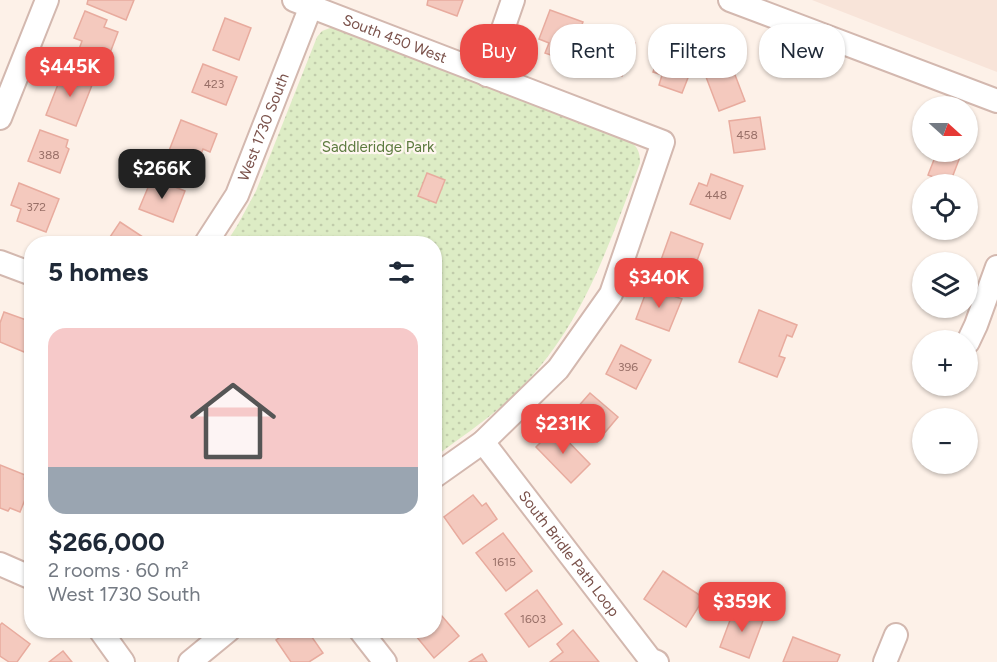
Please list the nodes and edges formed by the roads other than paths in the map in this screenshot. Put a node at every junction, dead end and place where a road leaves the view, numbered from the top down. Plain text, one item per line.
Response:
1 (47, 0) edge
2 (513, 0) edge
3 (742, 2) edge
4 (303, 3) edge
5 (505, 24) edge
6 (460, 64) edge
7 (496, 78) edge
8 (995, 93) edge
9 (0, 118) edge
10 (211, 236) edge
11 (0, 262) edge
12 (997, 267) edge
13 (24, 271) edge
14 (974, 330) edge
15 (483, 442) junction
16 (442, 471) edge
17 (0, 564) edge
18 (24, 574) edge
19 (896, 635) dead end
20 (106, 638) edge
21 (219, 638) edge
22 (366, 638) edge
23 (123, 662) edge
24 (190, 662) edge
25 (385, 662) edge
26 (657, 662) edge
27 (885, 662) edge

1 - 9 street
2 - 5 street
3 - 8 street
4 - 6 street, South 450 West
4 - 10 street, West 1730 South
7 - 15 street, South 450 West
11 - 13 street
12 - 14 street
15 - 16 street
15 - 26 street, South Bridle Path Loop
17 - 18 street
19 - 27 street
20 - 23 street
21 - 24 street
22 - 25 street

